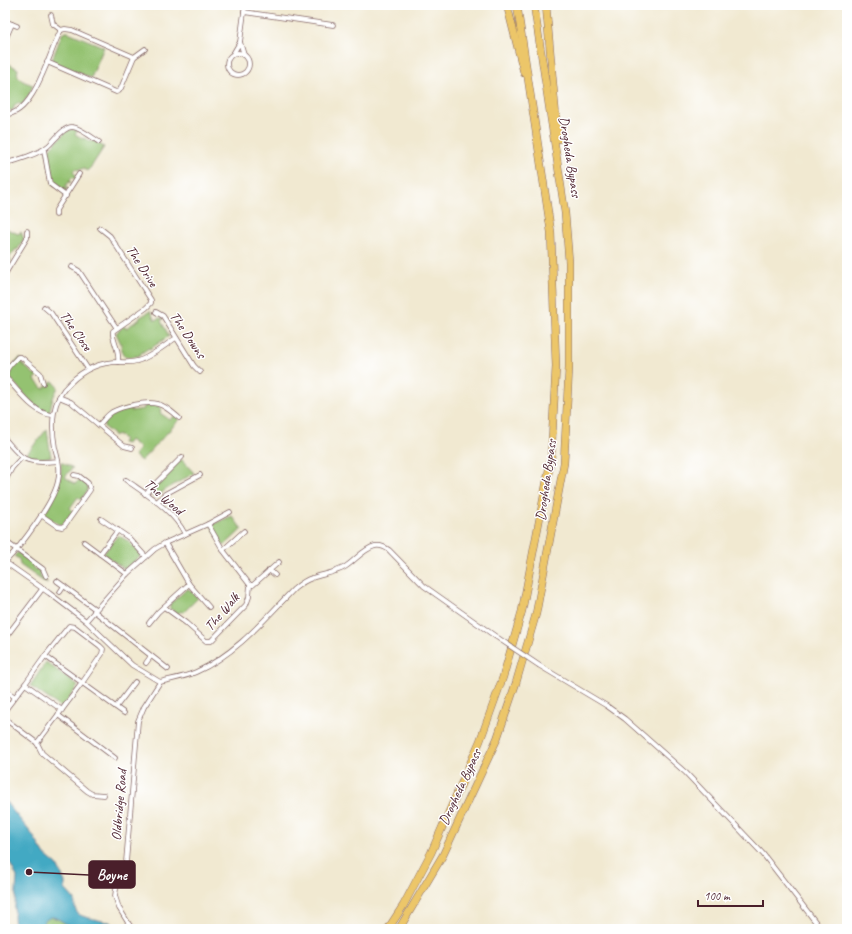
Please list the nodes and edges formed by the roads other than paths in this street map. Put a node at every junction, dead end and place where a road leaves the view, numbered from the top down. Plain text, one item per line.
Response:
1 (245, 5) edge
2 (507, 5) edge
3 (517, 5) edge
4 (534, 5) edge
5 (546, 5) edge
6 (244, 12) junction
7 (51, 15) dead end
8 (5, 21) edge
9 (12, 24) junction
10 (333, 25) dead end
11 (17, 26) dead end
12 (60, 30) junction
13 (5, 40) edge
14 (240, 42) junction
15 (145, 48) dead end
16 (233, 54) junction
17 (244, 55) junction
18 (134, 57) junction
19 (47, 62) junction
20 (533, 110) junction
21 (5, 114) edge
22 (99, 142) dead end
23 (44, 150) junction
24 (5, 163) edge
25 (80, 174) dead end
26 (66, 196) junction
27 (565, 213) junction
28 (56, 215) dead end
29 (100, 228) dead end
30 (27, 231) dead end
31 (72, 267) dead end
32 (5, 274) edge
33 (44, 308) dead end
34 (156, 312) dead end
35 (116, 327) junction
36 (176, 338) junction
37 (118, 362) junction
38 (88, 369) junction
39 (5, 372) edge
40 (200, 372) dead end
41 (43, 383) dead end
42 (59, 397) junction
43 (53, 415) junction
44 (179, 418) dead end
45 (99, 425) junction
46 (5, 439) edge
47 (132, 448) dead end
48 (22, 457) junction
49 (182, 457) dead end
50 (58, 460) junction
51 (74, 475) dead end
52 (200, 475) dead end
53 (126, 480) dead end
54 (5, 481) edge
55 (145, 494) junction
56 (157, 502) junction
57 (230, 512) dead end
58 (41, 515) junction
59 (101, 519) dead end
60 (208, 524) junction
61 (118, 530) junction
62 (244, 531) dead end
63 (185, 534) junction
64 (5, 541) edge
65 (84, 542) dead end
66 (165, 543) junction
67 (16, 549) junction
68 (223, 550) junction
69 (100, 554) junction
70 (146, 557) junction
71 (5, 562) edge
72 (278, 562) dead end
73 (269, 570) junction
74 (127, 574) junction
75 (46, 576) dead end
76 (274, 576) dead end
77 (57, 581) dead end
78 (189, 584) junction
79 (250, 585) junction
80 (64, 586) junction
81 (43, 588) junction
82 (60, 592) dead end
83 (164, 607) junction
84 (209, 607) dead end
85 (95, 610) junction
86 (86, 621) junction
87 (149, 624) dead end
88 (5, 638) edge
89 (45, 656) junction
90 (151, 656) junction
91 (146, 663) dead end
92 (168, 669) dead end
93 (135, 682) dead end
94 (160, 682) junction
95 (82, 683) junction
96 (25, 684) junction
97 (5, 690) edge
98 (15, 697) junction
99 (116, 707) junction
100 (5, 710) edge
101 (62, 710) junction
102 (124, 713) dead end
103 (58, 715) junction
104 (5, 717) edge
105 (37, 743) junction
106 (116, 758) dead end
107 (104, 795) dead end
108 (132, 929) edge
109 (388, 929) edge
110 (399, 929) edge
111 (821, 929) edge

1 - 6 street
2 - 20 highway
3 - 20 highway, Drogheda Bypass
4 - 27 highway, Drogheda Bypass
5 - 27 highway
6 - 10 street
6 - 14 street
7 - 12 street
8 - 9 street
9 - 11 street
9 - 13 street
12 - 18 street
12 - 19 street
14 - 16 street
14 - 17 street
15 - 18 street
16 - 17 street
16 - 17 street
18 - 19 street
19 - 21 street
20 - 109 highway, Drogheda Bypass
22 - 23 street
23 - 24 street
23 - 26 street
25 - 26 street
26 - 28 street
27 - 110 highway, Drogheda Bypass
29 - 35 street, The Drive
30 - 32 street
31 - 35 street
33 - 38 street, The Close
34 - 36 street, The Downs
35 - 37 street
36 - 37 street
36 - 40 street, The Downs
37 - 38 street
38 - 42 street
39 - 41 street
39 - 43 street
42 - 43 street
42 - 45 street
43 - 50 street
44 - 45 street
45 - 47 street
46 - 48 street
48 - 50 street
48 - 54 street
49 - 55 street
50 - 58 street
51 - 58 street
52 - 56 street
53 - 55 street, The Wood
55 - 56 street, The Wood
56 - 63 street, The Wood
57 - 60 street
58 - 67 street
59 - 61 street
60 - 63 street
60 - 68 street, The Walk
61 - 69 street
61 - 70 street
62 - 68 street
63 - 66 street
64 - 67 street
65 - 69 street
66 - 70 street
66 - 78 street
67 - 71 street
67 - 75 street
68 - 79 street, The Walk
69 - 74 street
70 - 74 street
71 - 81 street
72 - 73 street, The Walk
73 - 76 street
73 - 79 street, The Walk
74 - 85 street
77 - 80 street
78 - 83 street
78 - 84 street
79 - 83 street, The Walk
80 - 82 street
80 - 85 street
81 - 86 street
81 - 88 street
83 - 87 street
85 - 86 street
85 - 90 street
86 - 94 street
89 - 95 street
89 - 95 street
89 - 96 street
90 - 91 street
90 - 92 street
93 - 99 street
94 - 108 street, Oldbridge Road
94 - 111 street, bridge
95 - 99 street
95 - 101 street
96 - 98 street
96 - 101 street
97 - 98 street
98 - 100 street
99 - 102 street
101 - 103 street
103 - 105 street
103 - 106 street
104 - 105 street
105 - 107 street

